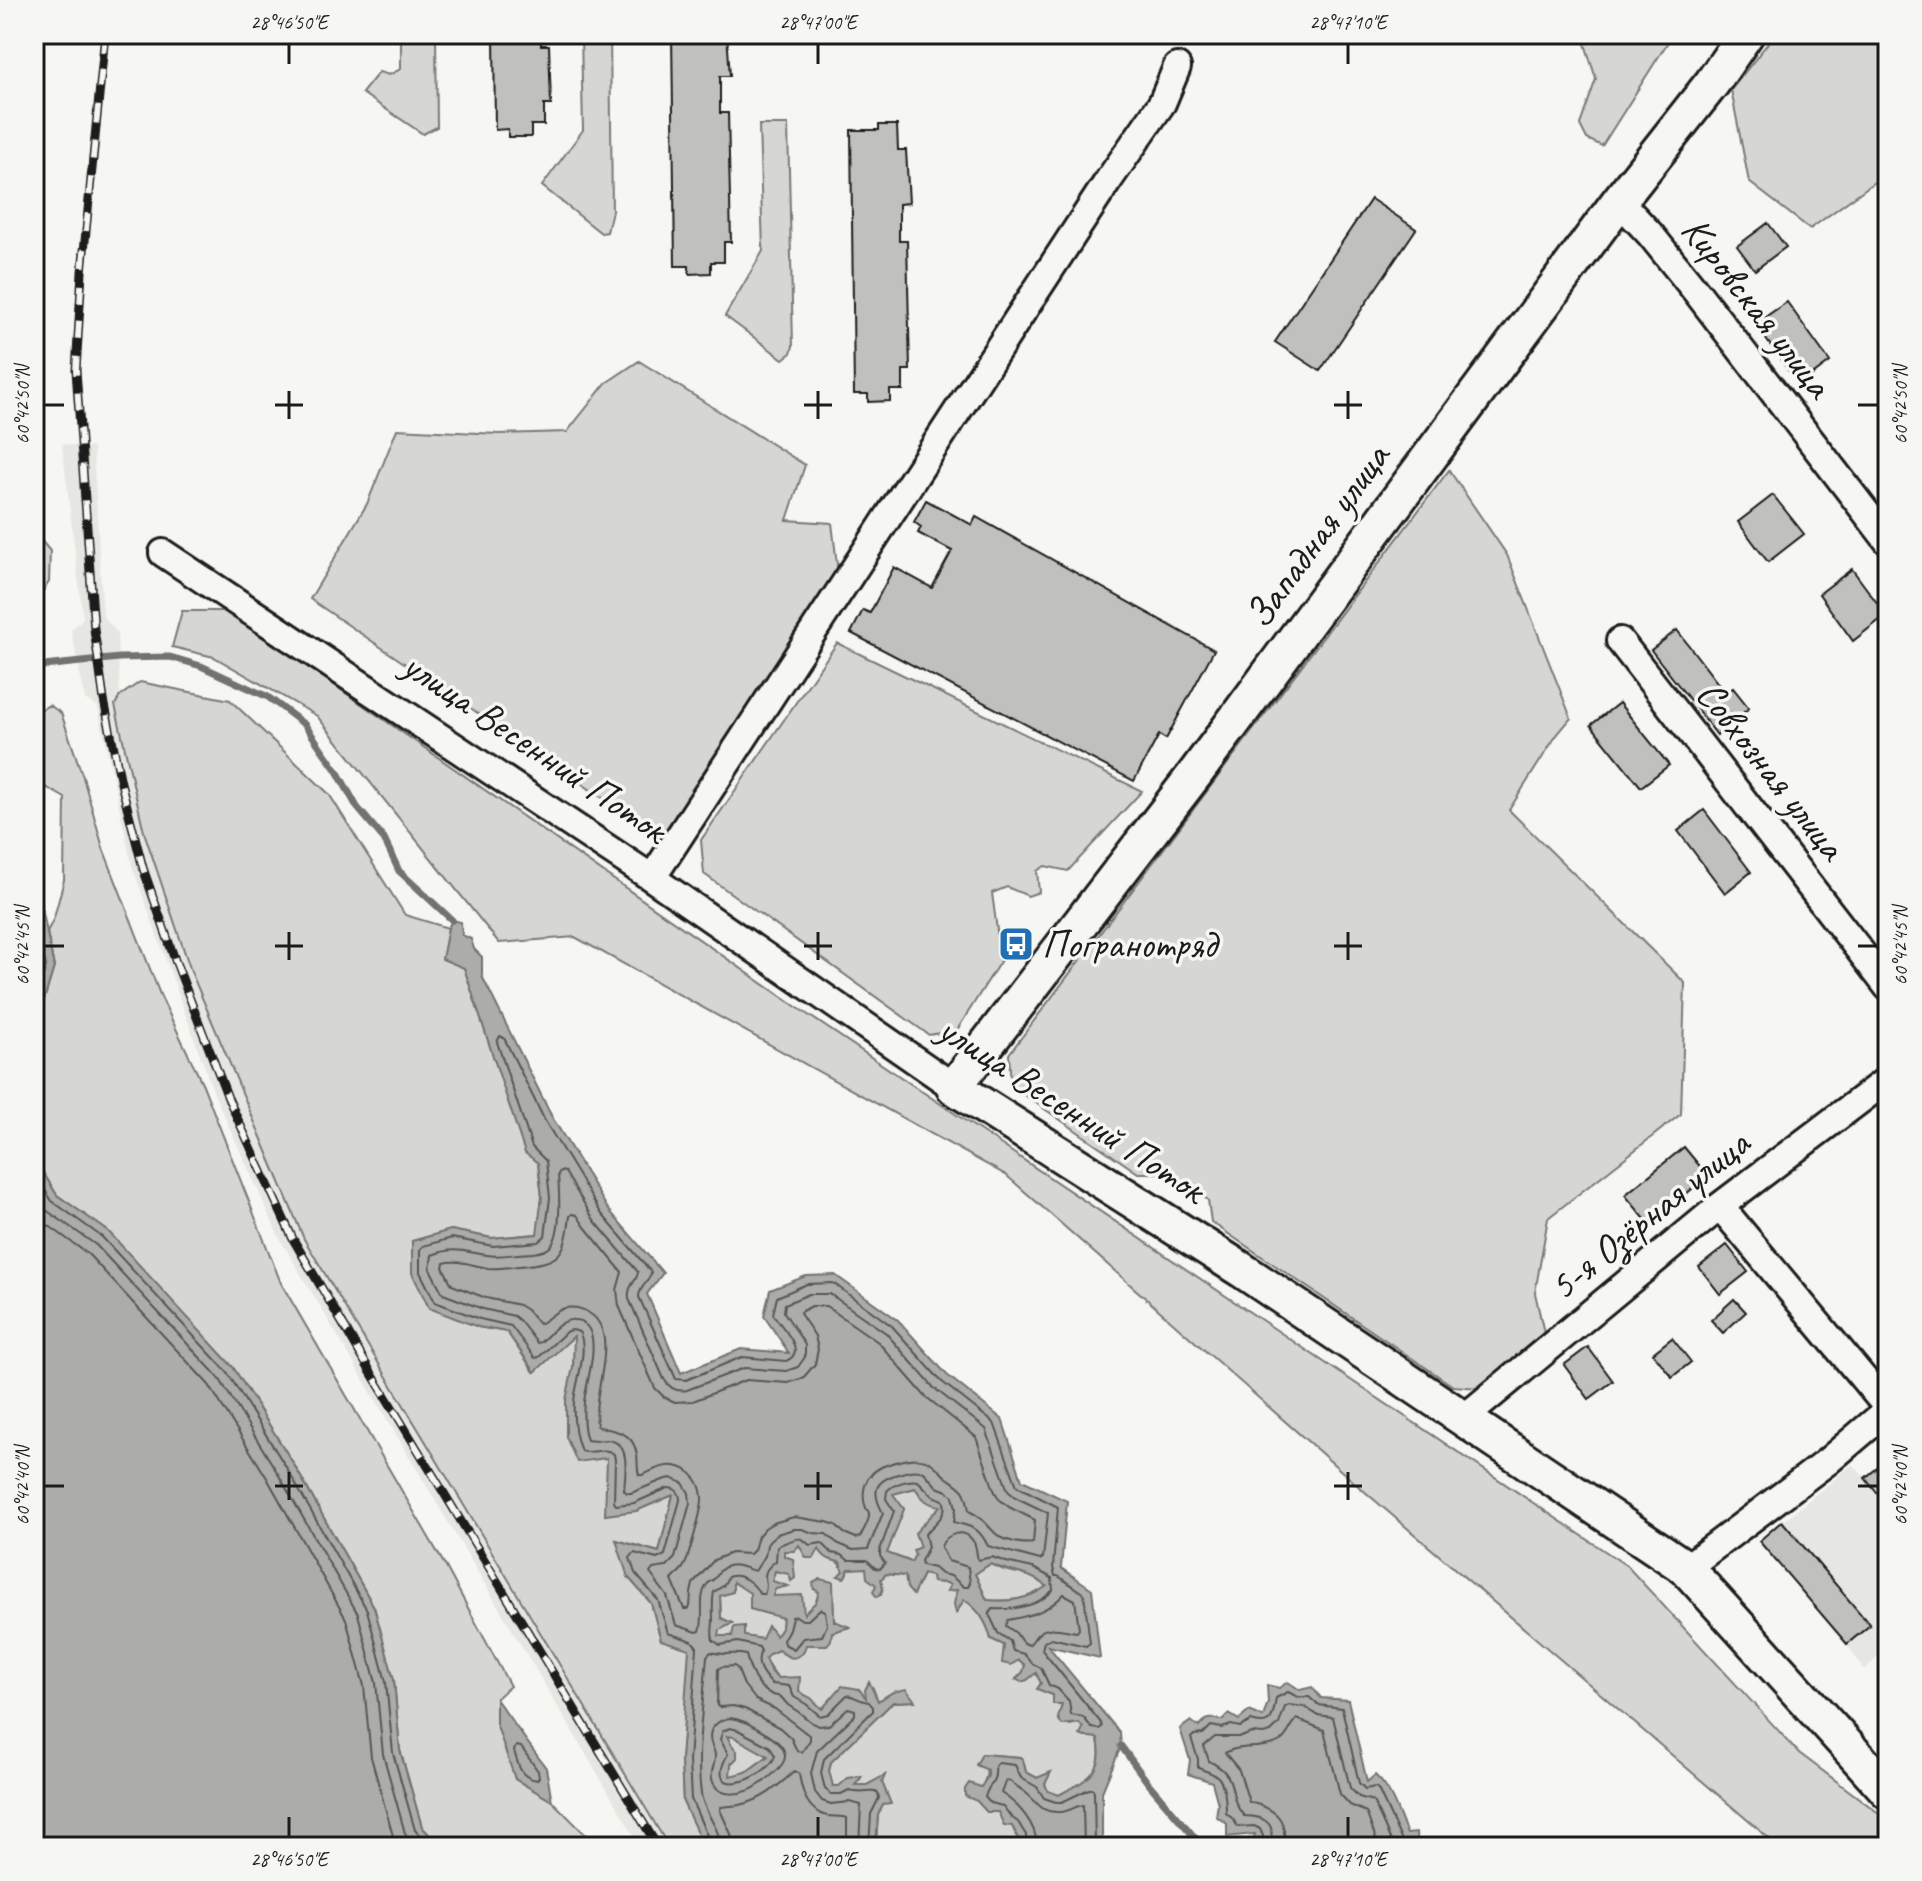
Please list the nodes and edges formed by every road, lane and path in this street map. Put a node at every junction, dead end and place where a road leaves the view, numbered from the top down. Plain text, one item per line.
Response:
1 (1746, 34) edge
2 (1177, 67) dead end
3 (1619, 201) junction
4 (1888, 541) edge
5 (163, 553) dead end
6 (1620, 641) dead end
7 (652, 878) junction
8 (1888, 987) edge
9 (1888, 1079) edge
10 (954, 1087) junction
11 (1720, 1206) junction
12 (1888, 1409) edge
13 (1464, 1418) junction
14 (1686, 1568) junction
15 (1888, 1791) edge

1 - 3 street, Западная улица
2 - 7 street
3 - 4 street, Кировская улица
3 - 10 street, Западная улица
5 - 7 street, улица Весенний Поток
6 - 8 street, Совхозная улица
7 - 10 street, улица Весенний Поток
9 - 11 street, 5-я Озёрная улица
10 - 13 street, улица Весенний Поток
11 - 12 street
11 - 13 street, 5-я Озёрная улица
12 - 14 street
13 - 14 street, улица Весенний Поток
14 - 15 street, улица Весенний Поток

